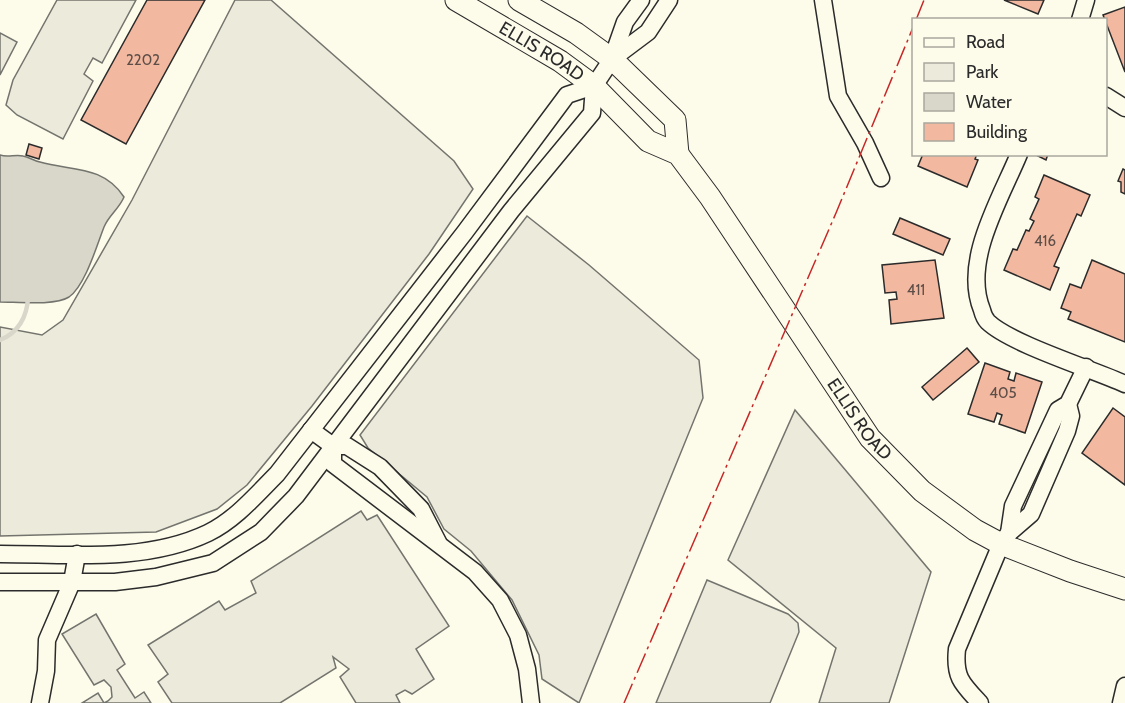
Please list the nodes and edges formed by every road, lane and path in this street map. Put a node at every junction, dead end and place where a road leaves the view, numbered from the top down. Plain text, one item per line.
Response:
1 (456, 0) edge
2 (519, 0) edge
3 (641, 0) edge
4 (669, 0) edge
5 (823, 0) edge
6 (1086, 0) edge
7 (1081, 18) edge
8 (612, 59) junction
9 (594, 86) junction
10 (1107, 97) edge
11 (1125, 108) edge
12 (678, 154) junction
13 (1018, 156) edge
14 (881, 178) dead end
15 (465, 232) junction
16 (485, 246) junction
17 (1086, 367) junction
18 (1125, 384) edge
19 (1068, 404) junction
20 (311, 430) junction
21 (1047, 434) junction
22 (1063, 441) junction
23 (333, 446) junction
24 (1005, 538) junction
25 (440, 546) junction
26 (0, 554) edge
27 (77, 554) junction
28 (0, 582) edge
29 (72, 582) junction
30 (1125, 589) edge
31 (1125, 686) edge
32 (40, 703) edge
33 (531, 703) edge
34 (980, 703) edge
35 (1121, 703) edge

1 - 9 main road, ELLIS ROAD
2 - 8 main road, ELLIS ROAD
3 - 8 street
4 - 8 street
5 - 14 street
6 - 7 street
8 - 9 street
8 - 12 main road, ELLIS ROAD
9 - 12 main road, ELLIS ROAD
9 - 15 street
9 - 16 street
10 - 11 street
12 - 24 main road, ELLIS ROAD
13 - 17 street
15 - 16 street
15 - 20 street
16 - 23 street
17 - 18 street
17 - 19 street
19 - 21 street
19 - 22 street
20 - 23 street
20 - 27 street
21 - 22 street
21 - 24 street
22 - 24 street
23 - 25 street
23 - 25 street
23 - 29 street
24 - 30 main road, ELLIS ROAD
24 - 34 street
25 - 33 street
26 - 27 street
27 - 29 street
28 - 29 street
29 - 32 street
31 - 35 street

